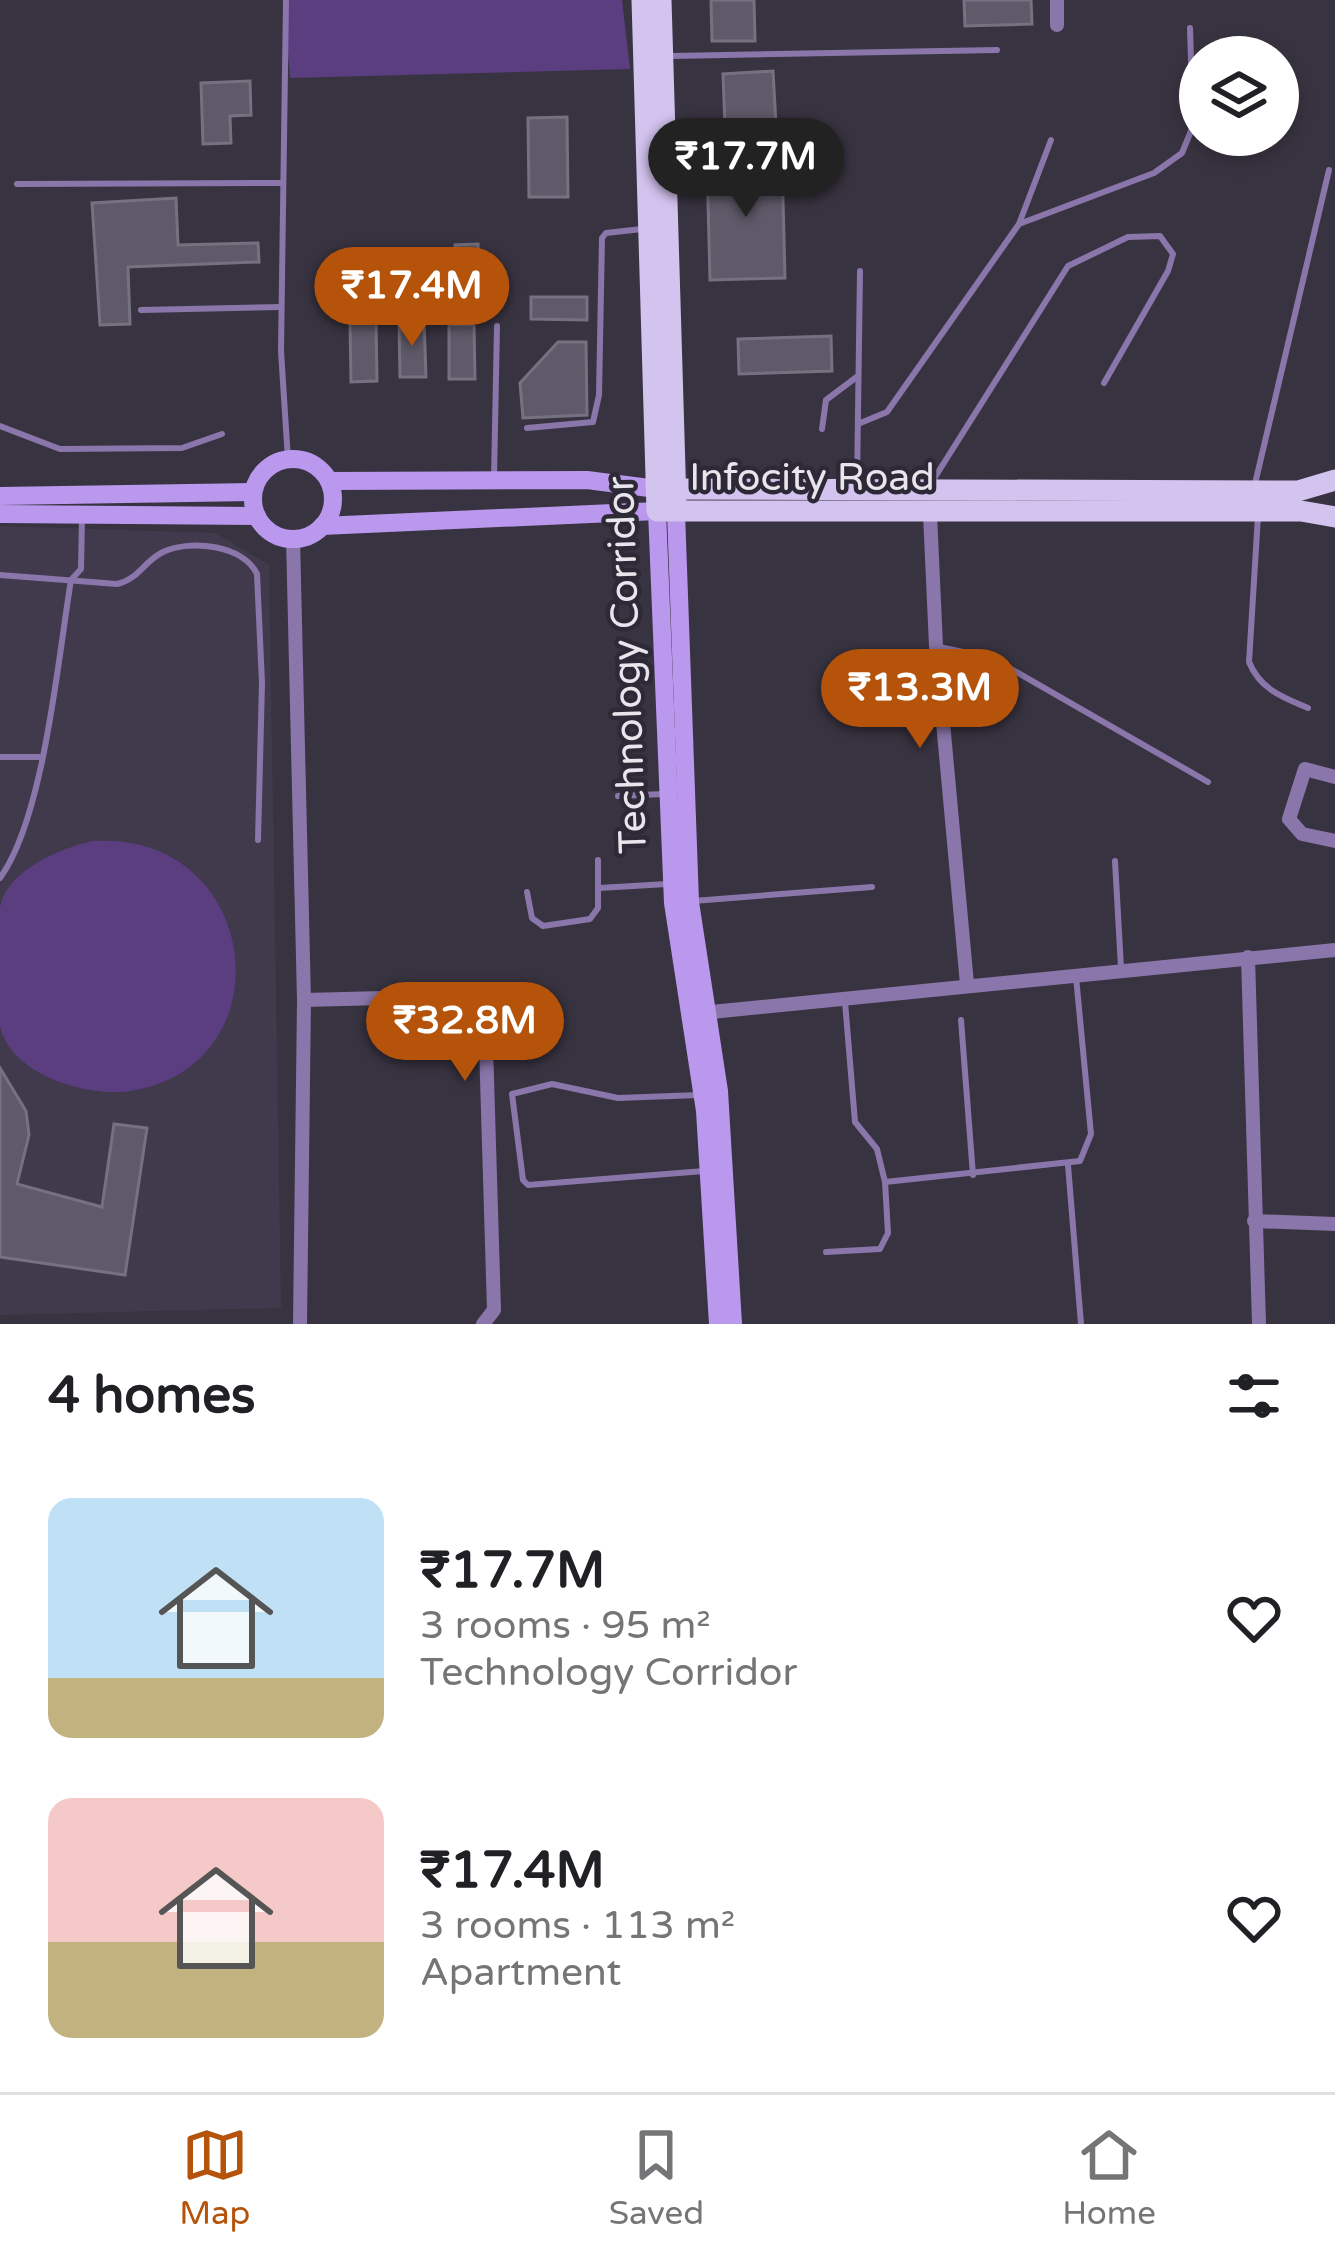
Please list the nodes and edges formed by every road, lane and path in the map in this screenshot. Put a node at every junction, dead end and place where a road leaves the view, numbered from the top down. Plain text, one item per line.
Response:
1 (286, 0) edge
2 (642, 0) edge
3 (661, 0) edge
4 (1057, 0) edge
5 (1058, 25) dead end
6 (1190, 28) dead end
7 (997, 50) dead end
8 (663, 56) junction
9 (1051, 140) dead end
10 (1329, 170) dead end
11 (284, 183) junction
12 (17, 184) dead end
13 (1019, 224) junction
14 (646, 228) junction
15 (860, 271) dead end
16 (282, 307) junction
17 (141, 310) dead end
18 (497, 326) dead end
19 (858, 376) junction
20 (1105, 383) dead end
21 (858, 424) junction
22 (0, 426) edge
23 (526, 428) dead end
24 (822, 429) dead end
25 (222, 434) dead end
26 (287, 460) junction
27 (494, 480) junction
28 (1335, 480) edge
29 (328, 481) junction
30 (254, 492) junction
31 (857, 494) junction
32 (0, 496) edge
33 (666, 501) junction
34 (1300, 501) junction
35 (1256, 502) junction
36 (927, 504) junction
37 (82, 513) junction
38 (0, 514) edge
39 (257, 516) junction
40 (1335, 518) edge
41 (322, 526) junction
42 (293, 538) junction
43 (0, 575) edge
44 (71, 580) junction
45 (936, 646) junction
46 (1308, 708) dead end
47 (0, 758) edge
48 (39, 758) junction
49 (1335, 777) edge
50 (1208, 782) dead end
51 (667, 794) junction
52 (618, 796) dead end
53 (258, 840) dead end
54 (1335, 841) edge
55 (598, 860) dead end
56 (1115, 861) dead end
57 (0, 878) edge
58 (672, 884) junction
59 (872, 887) dead end
60 (599, 888) junction
61 (527, 892) dead end
62 (690, 902) junction
63 (1335, 950) edge
64 (1249, 958) junction
65 (1121, 968) junction
66 (1076, 974) junction
67 (968, 984) junction
68 (844, 998) junction
69 (304, 1000) junction
70 (700, 1013) junction
71 (961, 1021) dead end
72 (703, 1095) junction
73 (1068, 1165) junction
74 (709, 1170) junction
75 (974, 1175) junction
76 (885, 1182) junction
77 (1254, 1221) junction
78 (1335, 1224) edge
79 (826, 1252) dead end
80 (301, 1324) edge
81 (483, 1324) edge
82 (718, 1324) edge
83 (733, 1324) edge
84 (1081, 1324) edge
85 (1259, 1324) edge

1 - 11 lane
2 - 14 main road, Technology Corridor
3 - 8 main road
4 - 5 street
6 - 13 lane
7 - 8 lane
8 - 33 main road
9 - 13 lane
10 - 35 lane
11 - 12 lane
11 - 16 lane
13 - 21 lane
14 - 23 lane
14 - 33 main road, Technology Corridor
15 - 19 lane
16 - 17 lane
16 - 26 lane
18 - 27 lane
19 - 21 lane
19 - 24 lane
20 - 36 lane
21 - 31 lane
22 - 25 lane
26 - 29 street
26 - 30 street
27 - 29 street, Infocity Road
27 - 33 street, Infocity Road
28 - 34 main road, Infocity Road
29 - 41 street
30 - 32 street
30 - 39 street
31 - 33 main road, Infocity Road
31 - 36 main road, Infocity Road
33 - 36 main road, Infocity Road
33 - 41 street, Infocity Road
33 - 51 street, Technology Corridor
33 - 62 street
34 - 35 main road, Infocity Road
34 - 40 main road, Infocity Road
35 - 36 main road, Infocity Road
35 - 46 lane
36 - 45 street
37 - 38 street
37 - 39 street
37 - 44 lane
39 - 42 street
41 - 42 street
42 - 69 street
43 - 44 lane
44 - 48 lane
44 - 53 lane
45 - 50 lane
45 - 67 street
47 - 48 lane
48 - 57 lane
49 - 54 street
51 - 52 lane
51 - 58 street, Technology Corridor
55 - 60 lane
56 - 65 lane
58 - 60 lane
58 - 70 street, Technology Corridor
59 - 62 lane
60 - 61 lane
62 - 70 street
63 - 64 street
64 - 65 street
64 - 77 street
65 - 66 street
66 - 67 street
66 - 73 lane
67 - 68 street
68 - 70 street
68 - 76 lane
69 - 80 street
69 - 81 street
70 - 72 street, Technology Corridor
70 - 83 street
71 - 75 lane
72 - 74 street, Technology Corridor
72 - 74 lane
73 - 75 lane
73 - 84 lane
74 - 82 street, Technology Corridor
75 - 76 lane
76 - 79 lane
77 - 78 street
77 - 85 street

